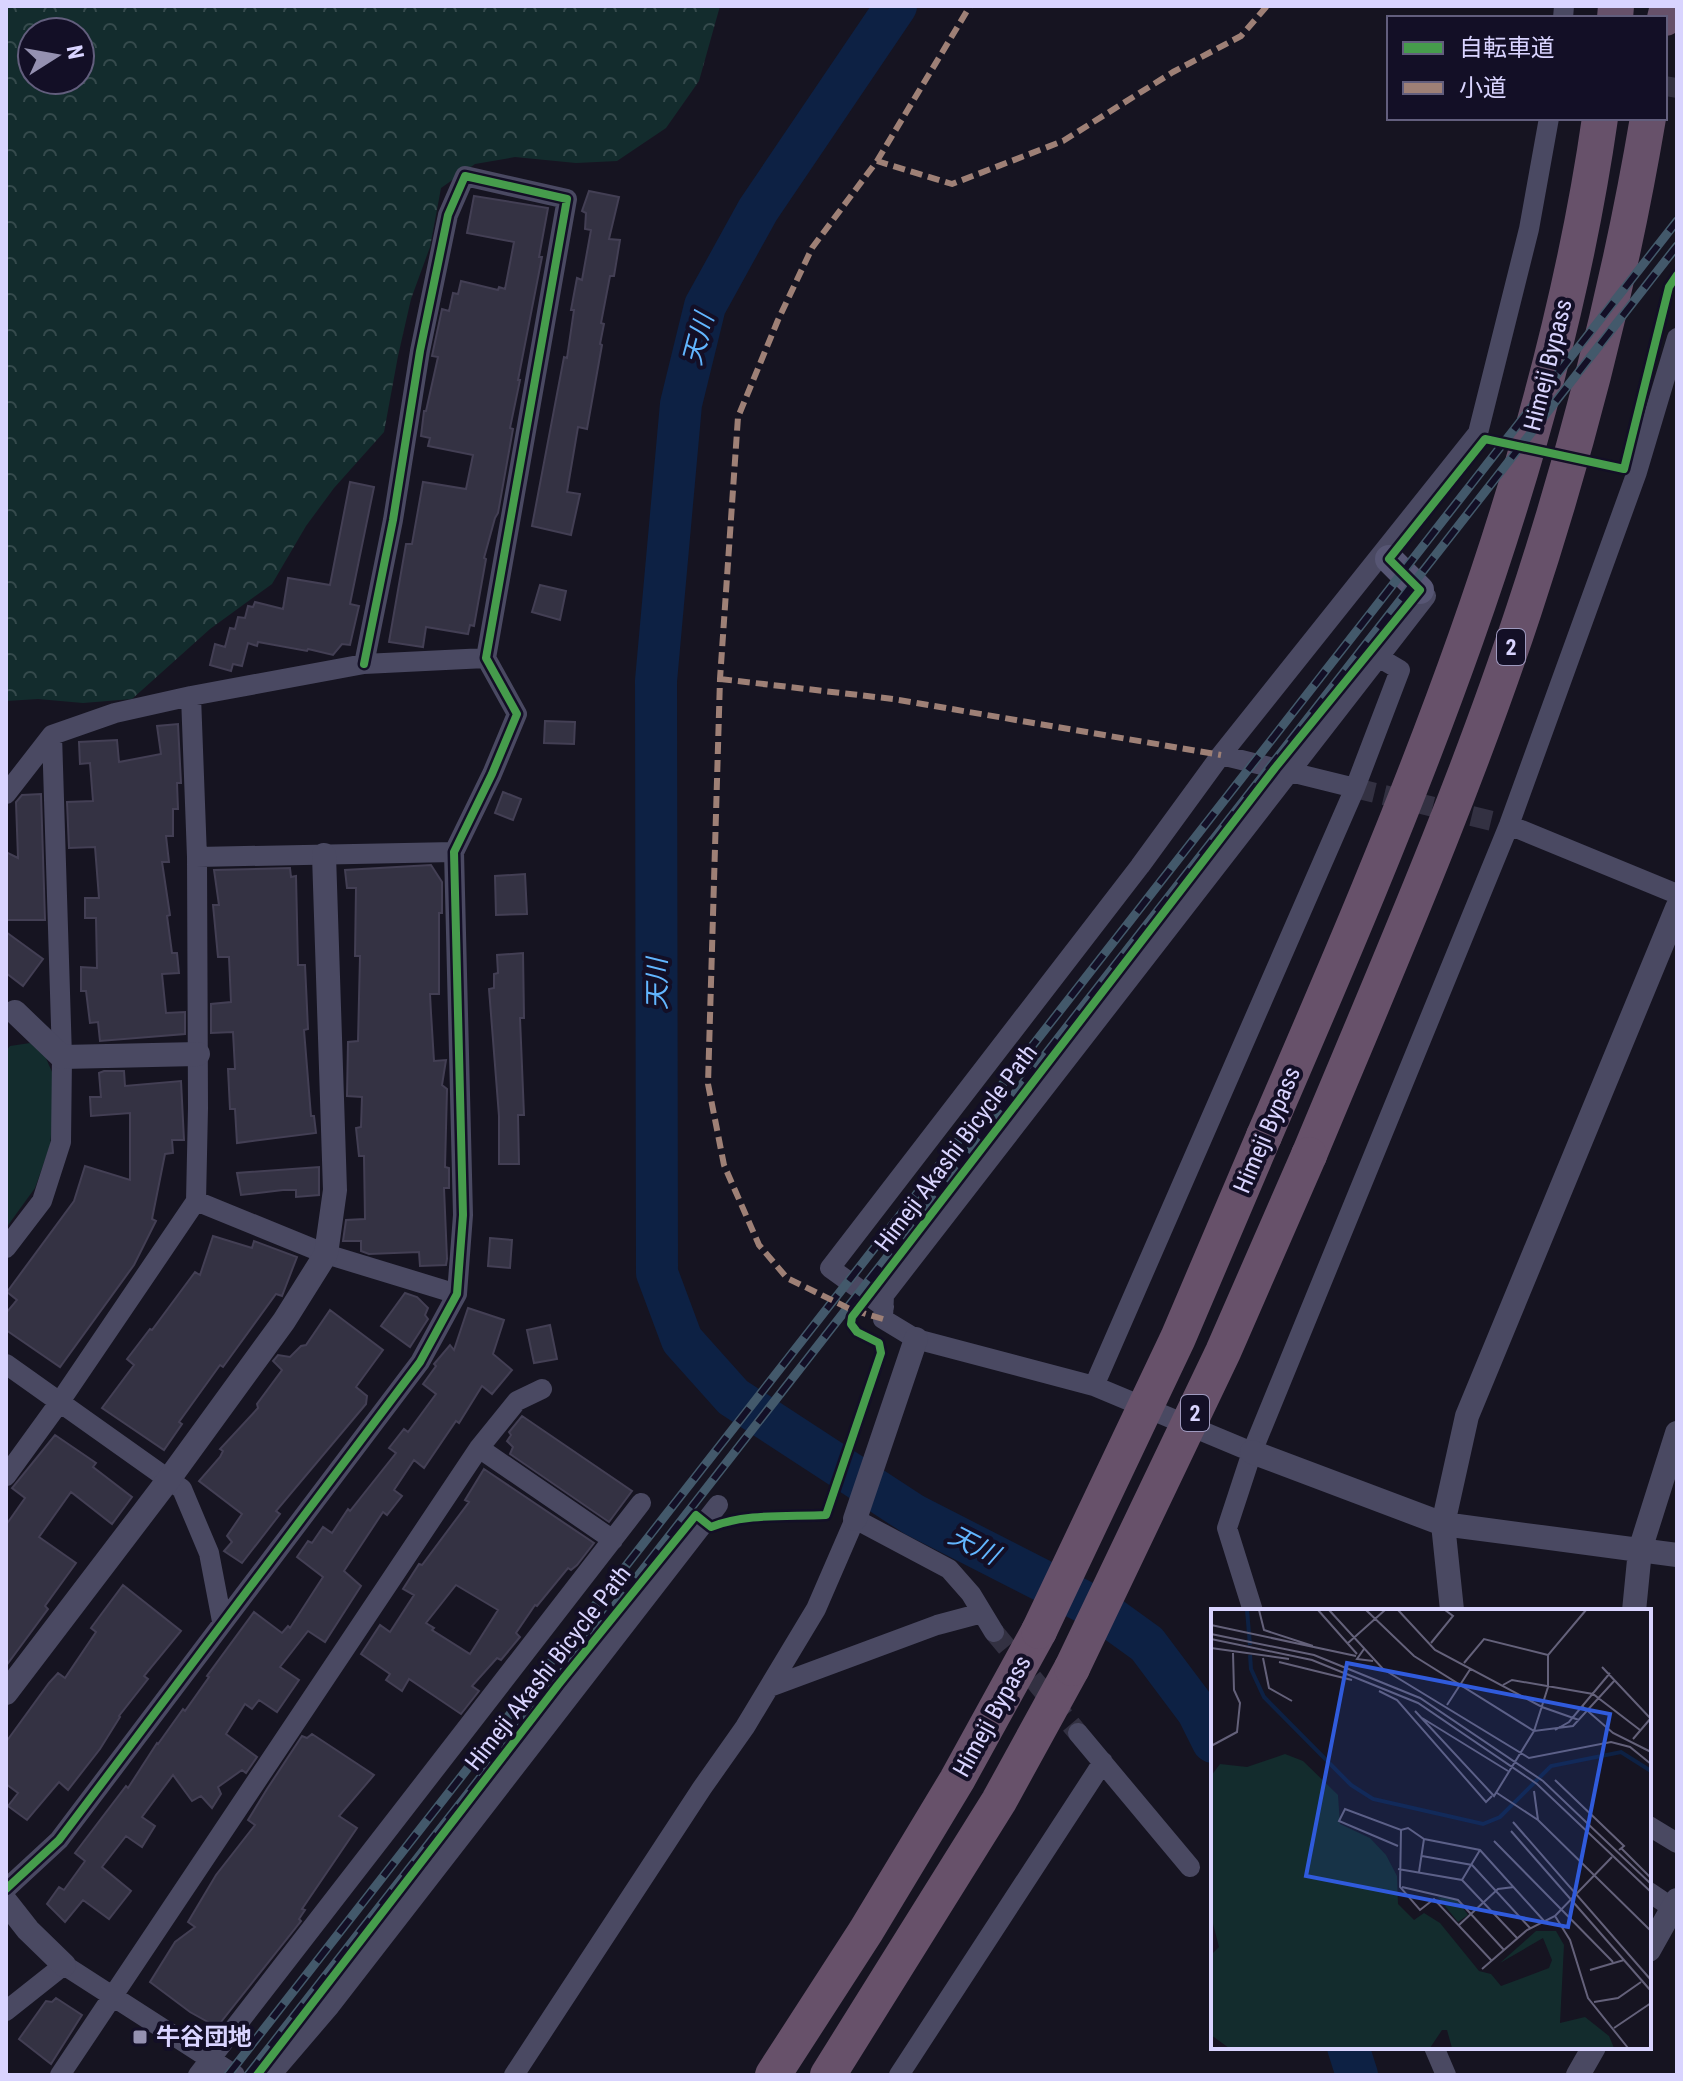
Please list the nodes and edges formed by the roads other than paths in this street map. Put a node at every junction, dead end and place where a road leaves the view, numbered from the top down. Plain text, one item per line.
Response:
1 (1549, 120) edge
2 (1600, 120) edge
3 (1648, 120) edge
4 (1677, 338) edge
5 (1389, 559) dead end
6 (1420, 590) joint
7 (1378, 657) junction
8 (486, 658) junction
9 (364, 664) junction
10 (191, 696) junction
11 (52, 735) junction
12 (1221, 755) junction
13 (1288, 771) junction
14 (1355, 788) junction
15 (6, 794) edge
16 (1509, 825) junction
17 (454, 852) junction
18 (324, 855) junction
19 (197, 857) junction
20 (1677, 894) edge
21 (1677, 908) edge
22 (9, 1013) edge
23 (198, 1054) junction
24 (62, 1057) junction
25 (196, 1201) junction
26 (6, 1248) edge
27 (326, 1254) junction
28 (457, 1294) junction
29 (884, 1307) junction
30 (913, 1349) junction
31 (6, 1364) edge
32 (1094, 1386) junction
33 (542, 1389) dead end
34 (59, 1403) junction
35 (1677, 1433) edge
36 (479, 1448) junction
37 (1252, 1452) junction
38 (6, 1476) edge
39 (169, 1479) junction
40 (641, 1503) dead end
41 (718, 1505) dead end
42 (857, 1514) junction
43 (1443, 1524) junction
44 (613, 1540) junction
45 (1640, 1550) junction
46 (1677, 1555) edge
47 (1252, 1609) edge
48 (1452, 1609) edge
49 (1634, 1609) edge
50 (982, 1613) junction
51 (222, 1621) junction
52 (994, 1632) tunnel mouth
53 (770, 1687) junction
54 (6, 1693) edge
55 (1078, 1733) tunnel mouth
56 (1103, 1762) junction
57 (1651, 1827) edge
58 (1677, 1843) edge
59 (1190, 1867) dead end
60 (6, 1889) edge
61 (1651, 1893) edge
62 (6, 1902) edge
63 (1675, 1906) edge
64 (1651, 1947) edge
65 (64, 1965) junction
66 (112, 1996) junction
67 (6, 2011) edge
68 (1435, 2049) edge
69 (1593, 2049) edge
70 (204, 2067) edge
71 (60, 2075) edge
72 (235, 2075) edge
73 (271, 2075) edge
74 (514, 2075) edge
75 (773, 2075) edge
76 (828, 2075) edge
77 (899, 2075) edge
78 (1446, 2075) edge
79 (1578, 2075) edge

1 - 12 street
2 - 75 highway, Himeji Bypass / 2, bridge
3 - 76 highway, Himeji Bypass / 2, bridge
4 - 16 street
5 - 6 main road
6 - 7 street
7 - 13 street
7 - 14 street
8 - 9 street
8 - 9 street
8 - 17 street
9 - 10 street
10 - 11 street
10 - 19 street
11 - 15 street
11 - 24 street
12 - 13 street
12 - 29 street
13 - 14 street
13 - 29 street
14 - 32 street
16 - 20 street
16 - 37 street
17 - 18 street
17 - 28 street
18 - 19 street
18 - 27 street
19 - 23 street
21 - 43 street
22 - 24 street
23 - 24 street
23 - 25 street
24 - 26 street
25 - 27 street
25 - 34 street
27 - 28 street
27 - 39 street
28 - 51 street
29 - 30 street
30 - 32 street
30 - 42 street
31 - 34 street
32 - 37 street
33 - 36 street
34 - 38 street
34 - 39 street
35 - 45 street
36 - 44 street
36 - 66 street
37 - 43 street
37 - 47 street
39 - 51 street
39 - 54 street
40 - 44 street
41 - 73 street
42 - 50 street
42 - 53 street
43 - 45 street
43 - 48 street
44 - 70 street
45 - 46 street
45 - 49 street
50 - 52 street
50 - 53 street
51 - 60 street
53 - 74 street
55 - 56 street
56 - 59 street
56 - 77 street
57 - 58 street
61 - 63 street
62 - 65 street
63 - 64 street
65 - 66 street
65 - 67 street
66 - 70 street
66 - 71 street
68 - 78 street
69 - 79 street
70 - 72 street

